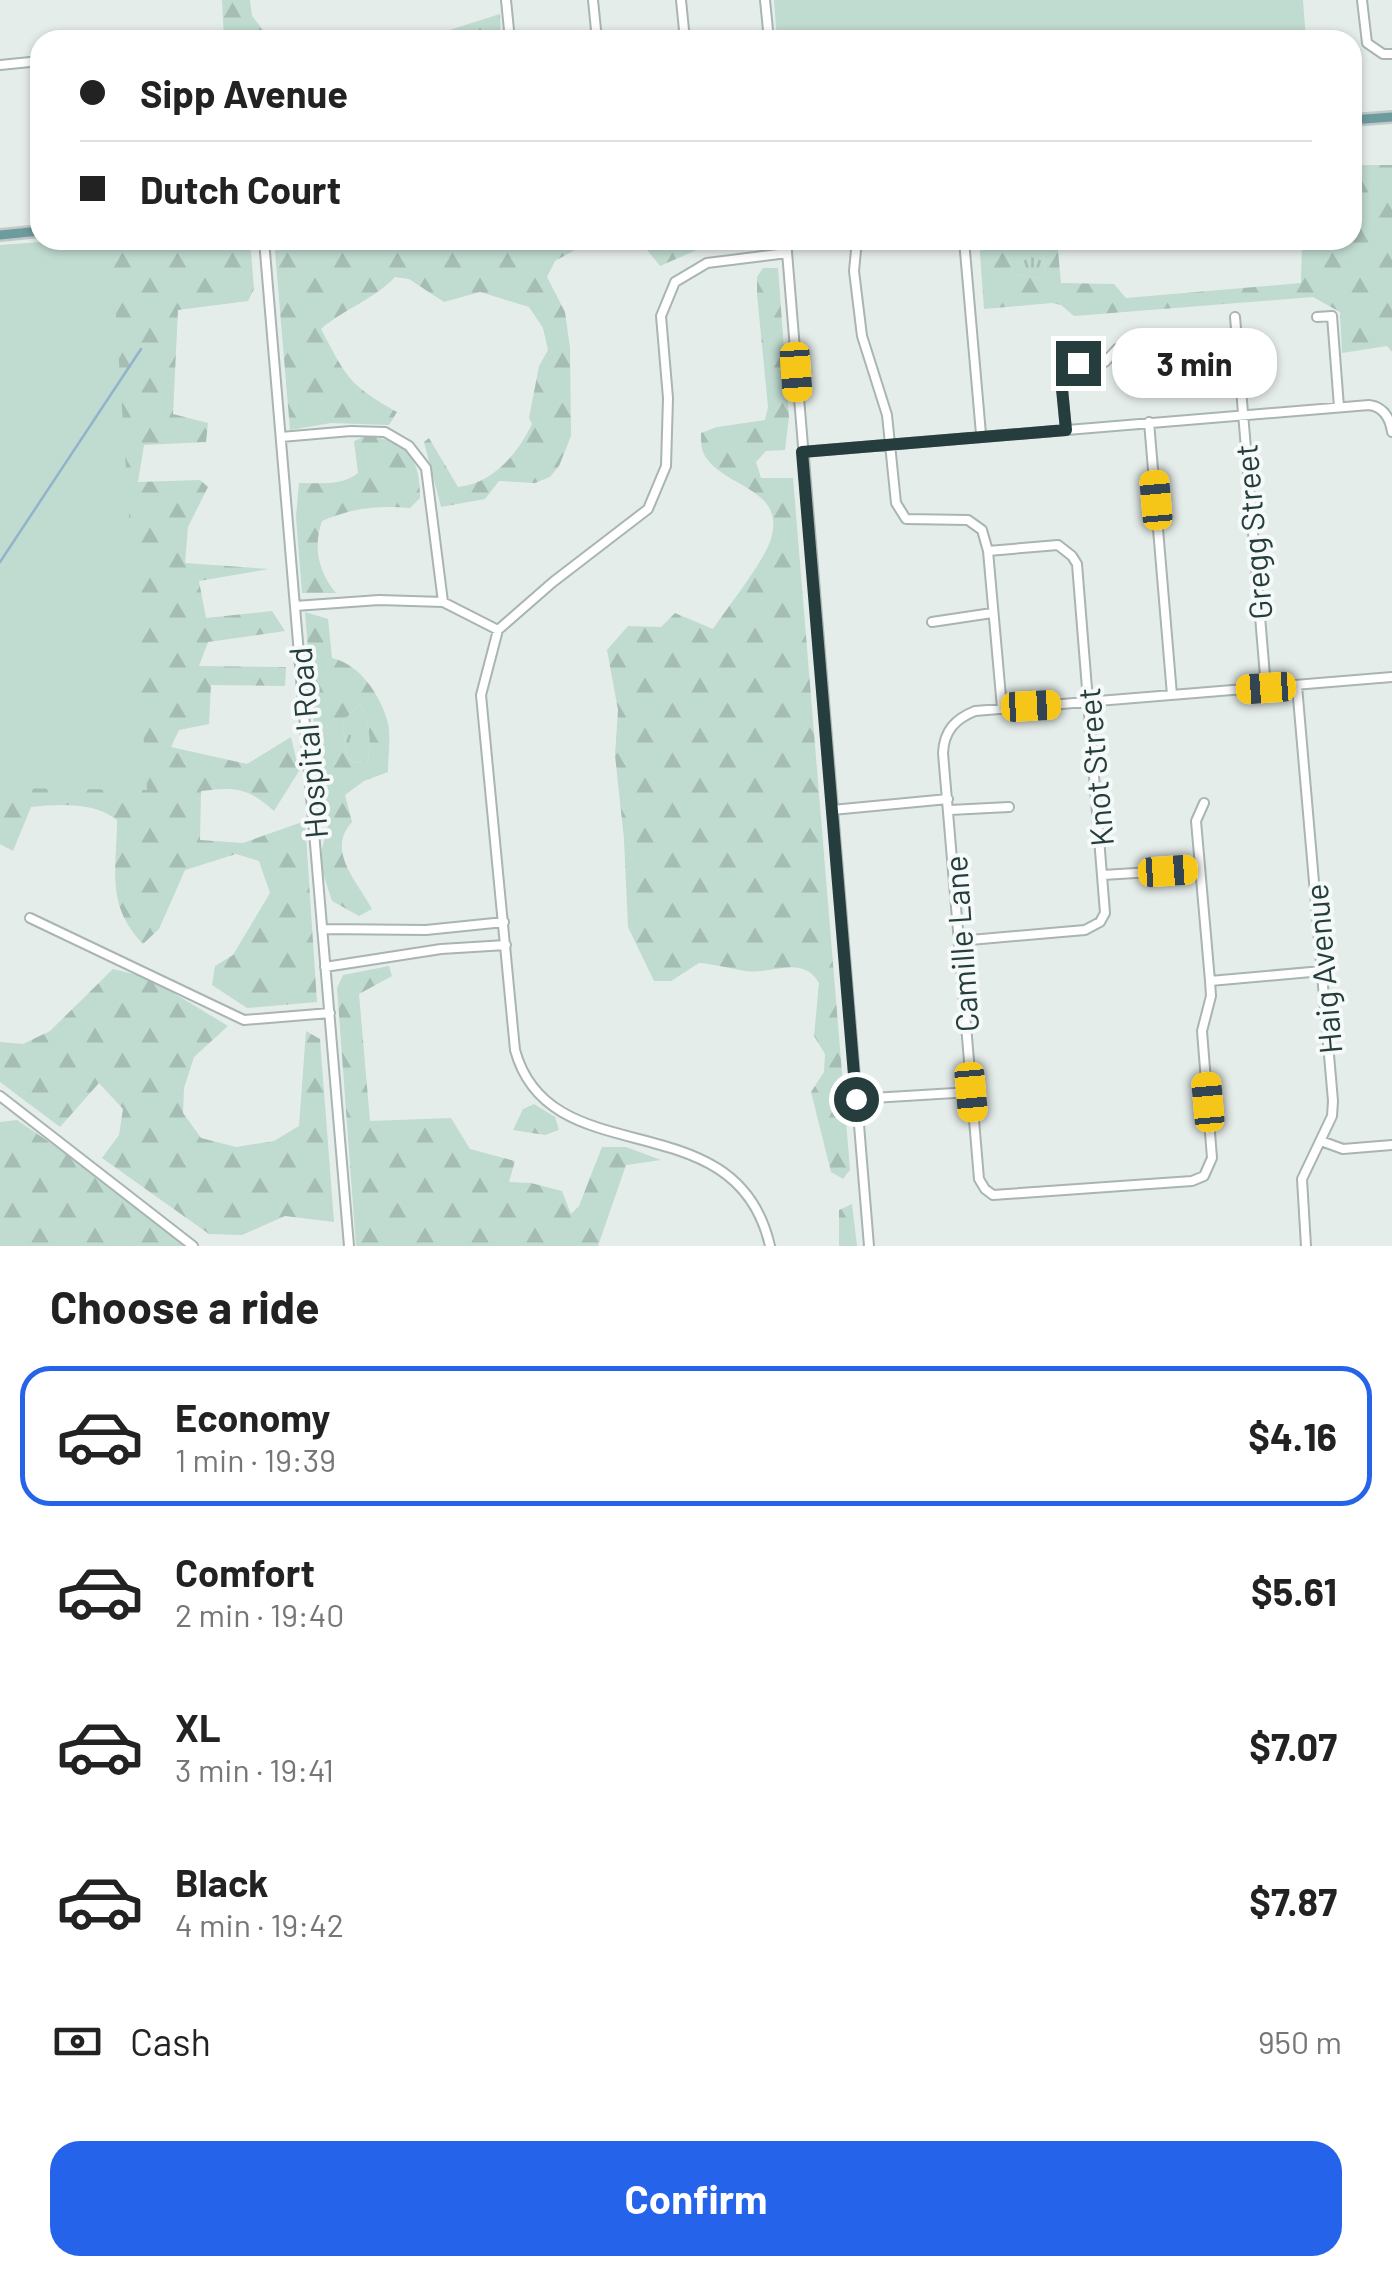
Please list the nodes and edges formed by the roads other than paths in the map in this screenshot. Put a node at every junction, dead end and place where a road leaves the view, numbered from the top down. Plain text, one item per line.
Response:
1 (506, 0) edge
2 (593, 0) edge
3 (681, 0) edge
4 (765, 0) edge
5 (1362, 0) edge
6 (509, 30) edge
7 (595, 30) edge
8 (684, 30) edge
9 (767, 30) edge
10 (1392, 54) edge
11 (30, 62) edge
12 (0, 65) edge
13 (1392, 117) edge
14 (1362, 119) edge
15 (30, 232) edge
16 (0, 234) edge
17 (265, 250) edge
18 (787, 250) edge
19 (856, 250) edge
20 (965, 250) edge
21 (787, 253) junction
22 (1235, 316) dead end
23 (1318, 317) dead end
24 (1118, 349) dead end
25 (1339, 407) junction
26 (1242, 415) junction
27 (1150, 422) junction
28 (1066, 430) junction
29 (1392, 432) edge
30 (981, 434) junction
31 (280, 437) junction
32 (890, 443) junction
33 (802, 452) junction
34 (988, 551) junction
35 (443, 602) junction
36 (295, 606) junction
37 (992, 613) junction
38 (932, 622) dead end
39 (498, 630) junction
40 (1392, 677) edge
41 (1297, 686) junction
42 (1266, 688) junction
43 (1172, 695) junction
44 (1089, 703) junction
45 (1002, 708) junction
46 (948, 800) junction
47 (1204, 803) dead end
48 (1008, 807) dead end
49 (832, 810) junction
50 (950, 810) junction
51 (1200, 868) junction
52 (1103, 875) junction
53 (30, 918) dead end
54 (504, 922) junction
55 (322, 929) junction
56 (959, 941) junction
57 (506, 945) junction
58 (326, 967) junction
59 (1322, 971) junction
60 (1210, 981) junction
61 (330, 1013) junction
62 (971, 1092) junction
63 (0, 1096) edge
64 (856, 1099) junction
65 (1322, 1141) junction
66 (1392, 1145) edge
67 (193, 1246) edge
68 (350, 1246) edge
69 (770, 1246) edge
70 (869, 1246) edge
71 (1306, 1246) edge

1 - 6 street
2 - 7 street
3 - 8 street
4 - 9 street
5 - 10 street
11 - 12 street
13 - 14 main road
15 - 16 main road
17 - 31 street, Hospital Road
18 - 21 street
19 - 32 street
20 - 30 street
21 - 33 street
21 - 39 street
22 - 26 street, Gregg Street
23 - 25 street
24 - 28 street
25 - 26 street
25 - 29 street
26 - 27 street
26 - 42 street, Gregg Street
27 - 28 street
27 - 43 street
28 - 30 street
30 - 32 street
31 - 35 street
31 - 36 street, Hospital Road
32 - 33 street
32 - 34 street
33 - 49 street
34 - 37 street
34 - 44 street, Knot Street
35 - 36 street
35 - 39 street
36 - 55 street, Hospital Road
37 - 38 street
37 - 45 street
39 - 54 street
40 - 41 street, Camille Lane
41 - 42 street, Camille Lane
41 - 59 street, Haig Avenue
42 - 43 street, Camille Lane
43 - 44 street, Camille Lane
44 - 45 street, Camille Lane
44 - 52 street, Knot Street
45 - 46 street, Camille Lane
46 - 49 street
46 - 50 street, Camille Lane
47 - 51 street, Camille Lane
48 - 50 street
49 - 64 street
50 - 56 street, Camille Lane
51 - 52 street
51 - 60 street, Camille Lane
52 - 56 street, Knot Street
53 - 61 street
54 - 55 street
54 - 57 street
55 - 58 street, Hospital Road
56 - 62 street, Camille Lane
57 - 58 street
57 - 69 street
58 - 61 street, Hospital Road
59 - 60 street
59 - 65 street, Haig Avenue
60 - 62 street, Camille Lane
61 - 68 street, Hospital Road
62 - 64 street
63 - 67 street
64 - 70 street
65 - 66 street
65 - 71 street, Haig Avenue

